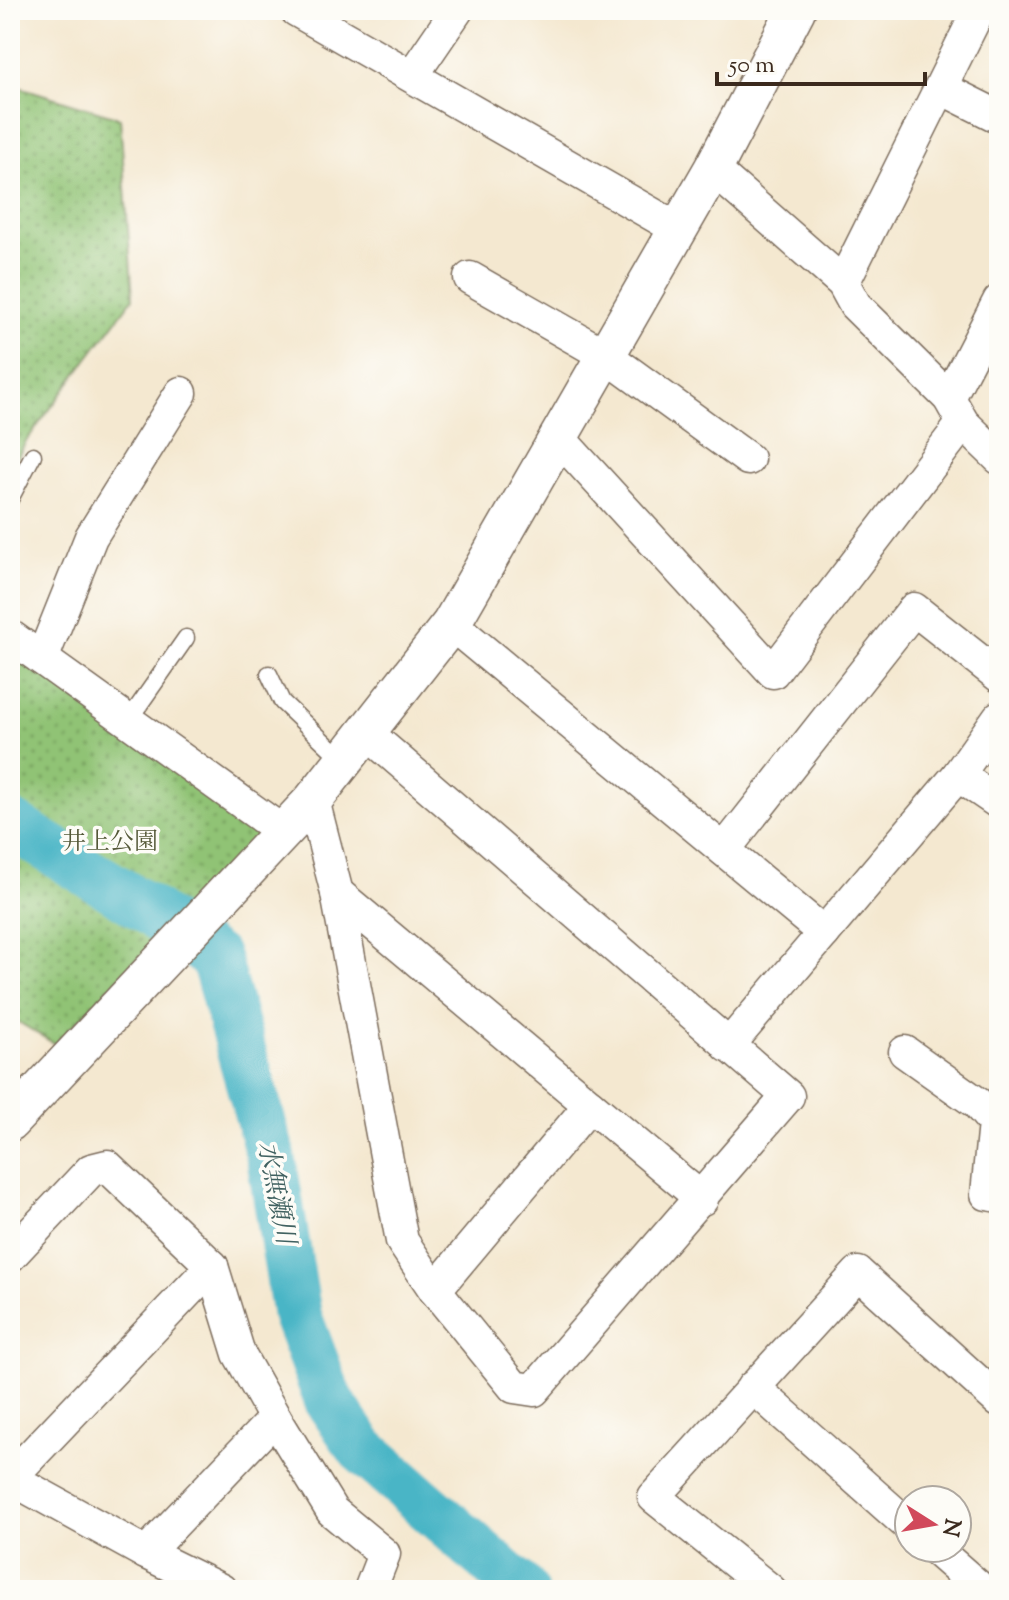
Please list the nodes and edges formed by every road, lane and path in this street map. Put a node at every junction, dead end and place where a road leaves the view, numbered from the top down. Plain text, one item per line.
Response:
1 (296, 10) edge
2 (457, 10) edge
3 (796, 10) edge
4 (979, 10) edge
5 (412, 76) junction
6 (941, 88) junction
7 (999, 117) edge
8 (713, 169) junction
9 (678, 229) junction
10 (470, 278) dead end
11 (843, 283) junction
12 (999, 301) edge
13 (605, 355) junction
14 (181, 393) dead end
15 (956, 410) junction
16 (558, 437) junction
17 (33, 455) dead end
18 (999, 458) edge
19 (748, 459) dead end
20 (10, 499) edge
21 (451, 624) junction
22 (10, 636) edge
23 (186, 638) dead end
24 (42, 659) junction
25 (269, 674) dead end
26 (999, 676) edge
27 (999, 717) edge
28 (128, 721) junction
29 (355, 746) junction
30 (958, 775) junction
31 (313, 800) junction
32 (999, 803) edge
33 (283, 832) junction
34 (724, 850) junction
35 (337, 893) junction
36 (824, 933) junction
37 (728, 1046) junction
38 (905, 1052) dead end
39 (590, 1105) junction
40 (10, 1122) edge
41 (999, 1196) edge
42 (702, 1199) junction
43 (10, 1256) edge
44 (212, 1266) junction
45 (435, 1290) junction
46 (753, 1387) junction
47 (999, 1401) edge
48 (275, 1418) junction
49 (893, 1512) edge
50 (146, 1553) junction
51 (952, 1564) edge
52 (221, 1590) edge
53 (370, 1590) edge
54 (770, 1590) edge
55 (982, 1590) edge

1 - 5 street
2 - 5 street
3 - 8 street
4 - 6 street
5 - 9 street
6 - 7 street
6 - 11 street
8 - 9 street
8 - 11 street
9 - 13 street
10 - 13 street
11 - 15 street
12 - 15 street
13 - 16 street
13 - 19 street
14 - 24 street
15 - 16 street
15 - 18 street
16 - 21 street
17 - 20 lane
21 - 29 street
21 - 34 street
22 - 24 street
23 - 28 lane
24 - 28 street
25 - 29 lane
26 - 34 street
27 - 30 street
28 - 33 street
29 - 31 street
29 - 37 street
30 - 32 street
30 - 36 street
31 - 33 street
31 - 35 street
33 - 40 street
34 - 36 street
35 - 39 street
35 - 45 street
36 - 37 street
37 - 42 street
38 - 41 street
39 - 42 street
39 - 45 street
42 - 45 street
43 - 44 street
44 - 48 street
44 - 50 street
46 - 47 street
46 - 49 street
46 - 54 street
48 - 50 street
48 - 53 street
50 - 52 street
51 - 55 street

